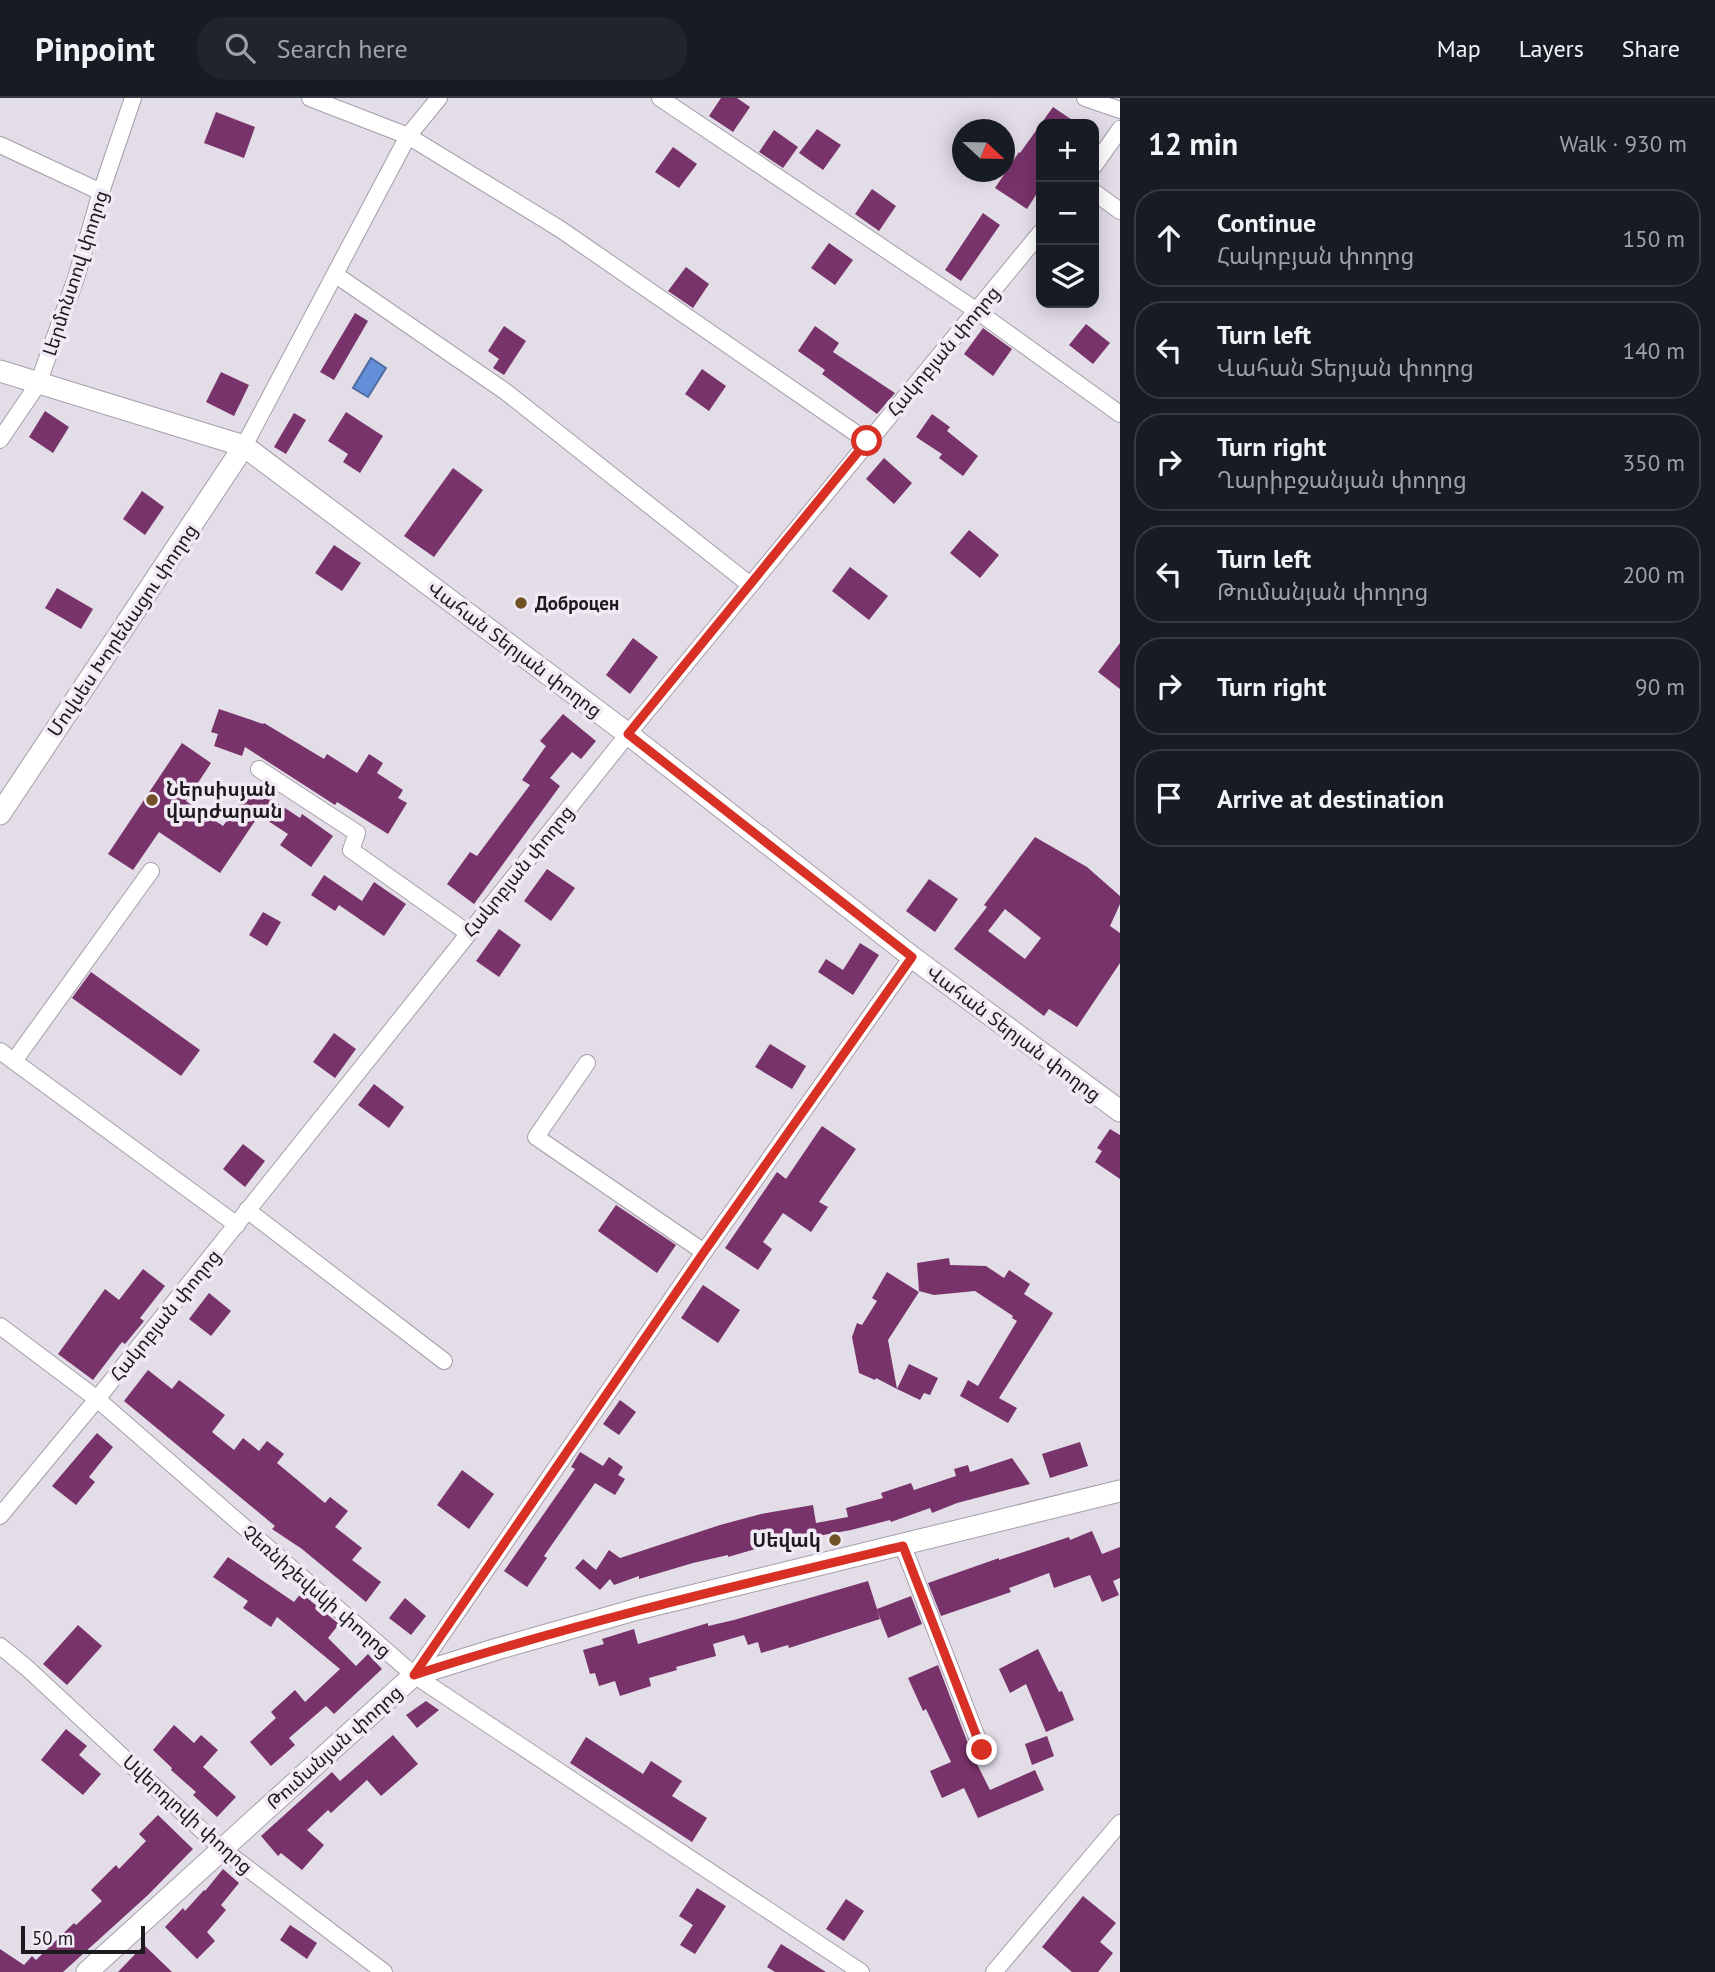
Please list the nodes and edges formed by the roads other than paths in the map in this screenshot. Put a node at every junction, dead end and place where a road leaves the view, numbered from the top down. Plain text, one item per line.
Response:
1 (133, 98) edge
2 (310, 98) edge
3 (439, 98) edge
4 (660, 98) edge
5 (1085, 98) edge
6 (1120, 110) edge
7 (1120, 129) edge
8 (408, 136) junction
9 (0, 145) edge
10 (1099, 159) edge
11 (100, 192) junction
12 (1099, 196) edge
13 (1120, 211) edge
14 (1036, 238) edge
15 (336, 275) junction
16 (977, 310) junction
17 (0, 371) edge
18 (38, 384) junction
19 (1120, 414) edge
20 (0, 440) edge
21 (867, 441) junction
22 (244, 446) junction
23 (749, 584) junction
24 (628, 734) junction
25 (259, 769) dead end
26 (0, 814) edge
27 (150, 872) dead end
28 (468, 933) junction
29 (912, 957) junction
30 (0, 1051) edge
31 (14, 1061) junction
32 (587, 1063) dead end
33 (1120, 1111) edge
34 (247, 1210) junction
35 (237, 1225) junction
36 (704, 1252) junction
37 (0, 1326) edge
38 (444, 1361) dead end
39 (97, 1399) junction
40 (1120, 1491) edge
41 (0, 1516) edge
42 (903, 1546) junction
43 (0, 1646) edge
44 (414, 1675) junction
45 (982, 1750) dead end
46 (1119, 1826) edge
47 (222, 1849) junction
48 (88, 1972) edge
49 (384, 1972) edge
50 (861, 1972) edge
51 (994, 1972) edge

1 - 11 street, Լերմոնտով փողոց
2 - 8 street
3 - 8 street
4 - 16 street
5 - 6 street
7 - 10 street
8 - 15 street
8 - 21 street
9 - 11 street
11 - 18 street, Լերմոնտով փողոց
12 - 13 street
14 - 16 street, Հակոբյան փողոց
15 - 22 street
15 - 23 street
16 - 19 street
16 - 21 street, Հակոբյան փողոց
17 - 18 street, Վահան Տերյան փողոց
18 - 20 street, Լերմոնտով փողոց
18 - 22 street, Վահան Տերյան փողոց
21 - 23 street, Հակոբյան փողոց
22 - 24 street, Վահան Տերյան փողոց
22 - 26 street, Մովսես Խորենացու փողոց
23 - 24 street, Հակոբյան փողոց
24 - 28 street, Հակոբյան փողոց
24 - 29 street, Վահան Տերյան փողոց
25 - 28 street
27 - 31 street
28 - 34 street, Հակոբյան փողոց
29 - 33 street, Վահան Տերյան փողոց
29 - 36 street
30 - 31 street
31 - 35 street
32 - 36 street
34 - 35 street, Հակոբյան փողոց
34 - 38 street
35 - 39 street, Հակոբյան փողոց
36 - 44 street
37 - 39 street, Չեռնիշեվսկի փողոց
39 - 41 street, Հակոբյան փողոց
39 - 44 street, Չեռնիշեվսկի փողոց
40 - 42 street, Թումանյան փողոց
42 - 44 street, Թումանյան փողոց
42 - 45 street
43 - 47 street, Սվերդլովի փողոց
44 - 47 street, Թումանյան փողոց
44 - 50 street, Չեռնիշեվսկի փողոց
46 - 51 street
47 - 48 street, Թումանյան փողոց
47 - 49 street, Սվերդլովի փողոց

